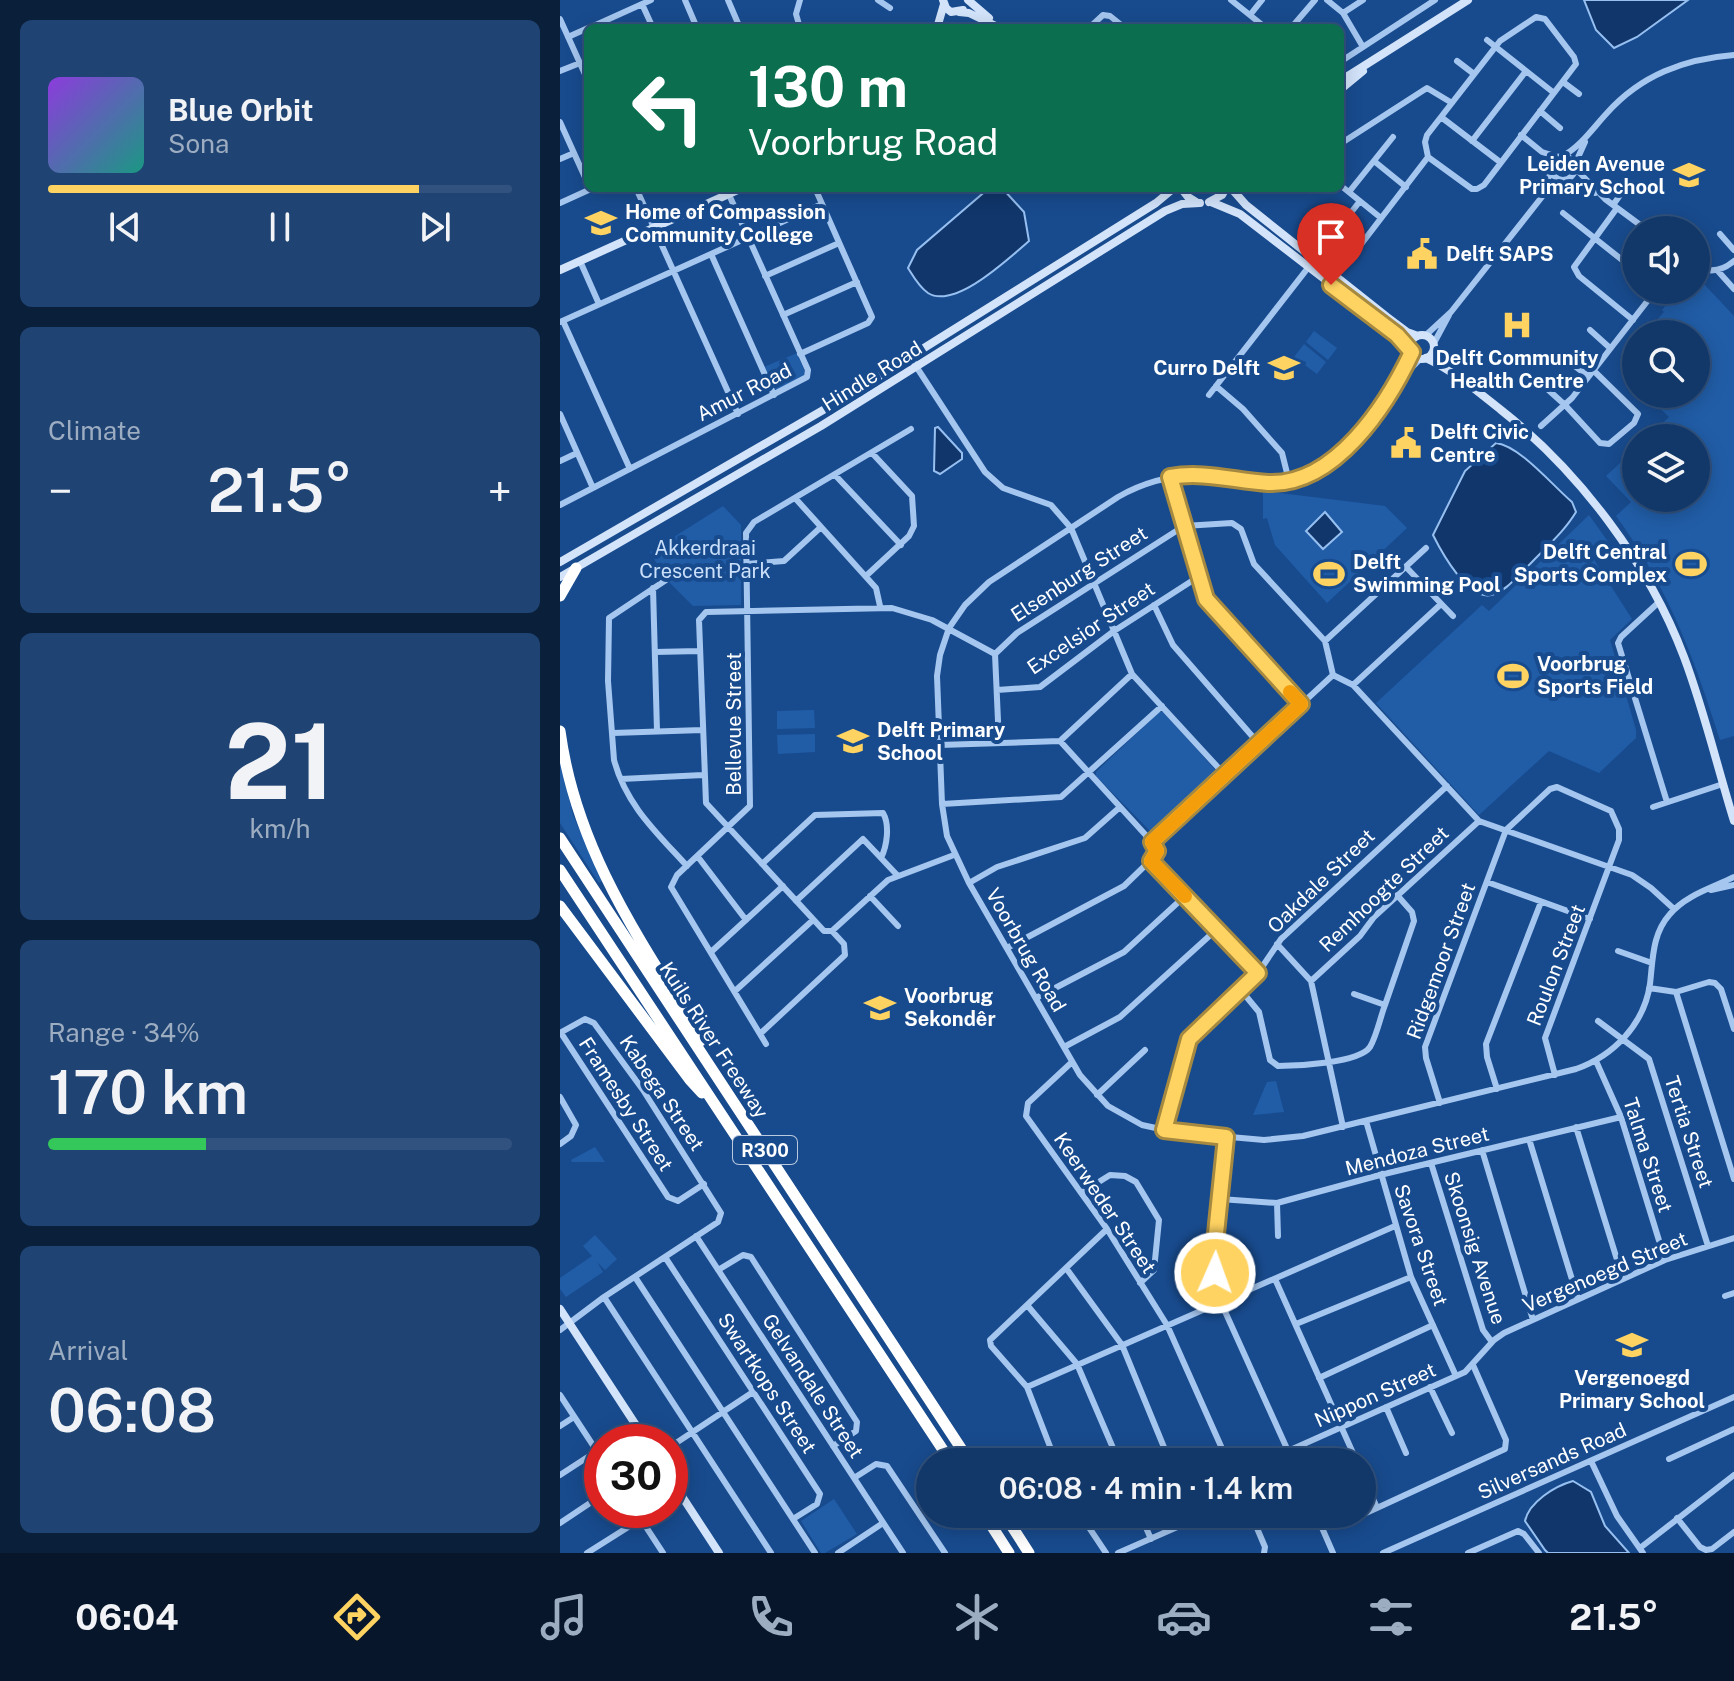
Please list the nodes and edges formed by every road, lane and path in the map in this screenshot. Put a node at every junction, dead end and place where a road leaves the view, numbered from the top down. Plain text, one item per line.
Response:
1 (651, 0) edge
2 (685, 0) edge
3 (728, 0) edge
4 (800, 0) edge
5 (878, 0) edge
6 (968, 0) edge
7 (1231, 0) edge
8 (1262, 0) edge
9 (1315, 0) edge
10 (1327, 0) edge
11 (1363, 0) edge
12 (1435, 0) edge
13 (1468, 0) edge
14 (944, 2) edge
15 (1427, 2) edge
16 (642, 4) junction
17 (890, 8) dead end
18 (957, 12) junction
19 (1343, 13) junction
20 (1250, 15) junction
21 (560, 19) edge
22 (606, 20) junction
23 (597, 24) edge
24 (608, 24) edge
25 (651, 24) edge
26 (695, 24) edge
27 (738, 24) edge
28 (799, 24) edge
29 (940, 24) edge
30 (944, 24) edge
31 (992, 24) edge
32 (996, 24) edge
33 (1092, 24) edge
34 (1119, 24) edge
35 (1261, 24) edge
36 (1294, 24) edge
37 (584, 30) edge
38 (568, 37) junction
39 (1487, 40) dead end
40 (1495, 46) junction
41 (1363, 47) junction
42 (1386, 53) junction
43 (1734, 55) edge
44 (1344, 59) edge
45 (1457, 61) dead end
46 (580, 63) junction
47 (560, 71) edge
48 (1526, 71) junction
49 (584, 72) edge
50 (1474, 74) junction
51 (1344, 79) edge
52 (1563, 82) junction
53 (1344, 87) edge
54 (1554, 93) junction
55 (1579, 94) dead end
56 (1452, 103) junction
57 (1540, 111) junction
58 (1441, 117) junction
59 (560, 122) edge
60 (1560, 128) dead end
61 (1594, 128) junction
62 (1521, 135) junction
63 (1393, 137) dead end
64 (1344, 141) edge
65 (1472, 141) junction
66 (1542, 152) junction
67 (574, 153) junction
68 (1561, 156) junction
69 (1428, 157) junction
70 (560, 159) edge
71 (1374, 161) junction
72 (1500, 162) junction
73 (1575, 167) junction
74 (1551, 169) junction
75 (584, 174) edge
76 (1565, 180) junction
77 (1628, 184) dead end
78 (1406, 187) junction
79 (1344, 188) edge
80 (584, 190) edge
81 (639, 192) edge
82 (725, 192) edge
83 (727, 192) edge
84 (817, 192) edge
85 (1169, 192) edge
86 (1184, 192) edge
87 (1225, 192) edge
88 (1233, 192) edge
89 (1349, 192) junction
90 (1605, 199) junction
91 (1360, 201) junction
92 (1211, 202) junction
93 (560, 203) edge
94 (1200, 203) junction
95 (822, 204) junction
96 (1615, 207) junction
97 (1530, 210) junction
98 (1563, 213) dead end
99 (1628, 216) edge
100 (1381, 218) junction
101 (654, 227) junction
102 (1720, 234) dead end
103 (748, 237) junction
104 (1594, 238) junction
105 (839, 243) junction
106 (1359, 247) dead end
107 (1734, 250) edge
108 (711, 254) junction
109 (1622, 260) edge
110 (580, 261) junction
111 (1734, 261) edge
112 (1311, 263) junction
113 (560, 270) edge
114 (1717, 270) junction
115 (674, 271) junction
116 (1710, 271) edge
117 (765, 276) junction
118 (857, 282) junction
119 (1734, 289) edge
120 (599, 304) junction
121 (1645, 304) edge
122 (1451, 312) junction
123 (783, 315) junction
124 (1633, 320) joint
125 (561, 321) edge
126 (1590, 330) dead end
127 (1622, 333) edge
128 (1422, 336) junction
129 (1434, 345) junction
130 (1610, 348) junction
131 (800, 354) junction
132 (1417, 354) junction
133 (910, 357) junction
134 (1567, 360) dead end
135 (916, 367) junction
136 (1591, 373) junction
137 (1456, 374) junction
138 (1216, 386) junction
139 (1544, 386) dead end
140 (774, 395) junction
141 (1209, 395) dead end
142 (1565, 405) junction
143 (738, 414) junction
144 (560, 416) edge
145 (1541, 426) dead end
146 (911, 429) dead end
147 (577, 453) junction
148 (872, 453) junction
149 (560, 461) edge
150 (630, 469) junction
151 (835, 475) junction
152 (1170, 477) junction
153 (1289, 481) junction
154 (593, 488) junction
155 (795, 498) junction
156 (560, 505) edge
157 (1184, 526) junction
158 (821, 527) junction
159 (1071, 528) junction
160 (901, 545) junction
161 (1426, 548) dead end
162 (560, 562) edge
163 (747, 564) junction
164 (1406, 567) junction
165 (576, 568) junction
166 (866, 576) junction
167 (560, 577) edge
168 (1198, 577) junction
169 (666, 580) dead end
170 (1094, 584) junction
171 (653, 588) junction
172 (560, 596) edge
173 (1659, 602) junction
174 (1441, 604) junction
175 (1154, 605) junction
176 (880, 606) junction
177 (748, 610) junction
178 (1453, 616) dead end
179 (949, 628) junction
180 (1114, 631) junction
181 (1325, 641) junction
182 (699, 651) junction
183 (655, 652) junction
184 (995, 654) junction
185 (1132, 674) junction
186 (1333, 675) junction
187 (1353, 685) junction
188 (997, 690) junction
189 (1301, 704) junction
190 (1162, 706) junction
191 (702, 730) junction
192 (560, 731) edge
193 (657, 731) junction
194 (613, 733) junction
195 (1060, 741) junction
196 (999, 743) junction
197 (1259, 744) junction
198 (940, 745) junction
199 (1089, 772) junction
200 (703, 775) junction
201 (1225, 775) junction
202 (621, 779) junction
203 (1723, 784) junction
204 (1447, 786) junction
205 (1667, 802) junction
206 (942, 804) junction
207 (1120, 807) junction
208 (1653, 807) dead end
209 (1479, 821) junction
210 (1734, 821) edge
211 (728, 828) junction
212 (1506, 830) junction
213 (560, 838) edge
214 (1152, 842) junction
215 (954, 855) junction
216 (698, 857) junction
217 (881, 858) junction
218 (1151, 861) junction
219 (762, 864) junction
220 (687, 866) junction
221 (1609, 866) junction
222 (560, 870) edge
223 (898, 876) junction
224 (1734, 877) edge
225 (1487, 882) junction
226 (969, 883) junction
227 (1734, 885) edge
228 (783, 886) junction
229 (1700, 893) junction
230 (1397, 895) junction
231 (870, 896) junction
232 (1185, 896) junction
233 (796, 901) junction
234 (1541, 902) junction
235 (560, 906) edge
236 (1674, 909) junction
237 (1590, 919) junction
238 (746, 920) junction
239 (813, 920) junction
240 (898, 926) dead end
241 (1217, 929) junction
242 (832, 931) junction
243 (1277, 944) junction
244 (1007, 948) junction
245 (1618, 951) dead end
246 (711, 952) junction
247 (1652, 963) junction
248 (1258, 973) junction
249 (1311, 981) junction
250 (1649, 988) junction
251 (1240, 989) junction
252 (735, 991) junction
253 (1676, 992) junction
254 (1354, 994) dead end
255 (1036, 998) junction
256 (1385, 1005) junction
257 (1598, 1021) dead end
258 (1734, 1029) edge
259 (560, 1033) edge
260 (761, 1033) junction
261 (1623, 1039) junction
262 (766, 1044) dead end
263 (1064, 1047) junction
264 (1145, 1050) dead end
265 (1596, 1061) junction
266 (1072, 1062) junction
267 (1329, 1062) junction
268 (1555, 1075) junction
269 (725, 1087) junction
270 (1497, 1089) junction
271 (1097, 1095) junction
272 (560, 1097) edge
273 (1440, 1103) junction
274 (720, 1111) junction
275 (1621, 1117) junction
276 (1366, 1121) junction
277 (1343, 1127) junction
278 (1576, 1127) junction
279 (1164, 1130) junction
280 (1226, 1137) junction
281 (1529, 1139) junction
282 (560, 1144) edge
283 (1482, 1150) junction
284 (1431, 1163) junction
285 (1380, 1175) junction
286 (1734, 1179) edge
287 (704, 1184) junction
288 (1081, 1193) junction
289 (1220, 1199) junction
290 (1277, 1203) junction
291 (1395, 1226) junction
292 (1107, 1229) junction
293 (696, 1236) junction
294 (1278, 1236) dead end
295 (1734, 1238) edge
296 (1708, 1246) junction
297 (665, 1257) junction
298 (1665, 1260) junction
299 (1066, 1268) junction
300 (718, 1270) junction
301 (635, 1277) junction
302 (1411, 1277) junction
303 (1275, 1279) junction
304 (1623, 1279) junction
305 (1140, 1283) junction
306 (1734, 1293) edge
307 (1725, 1296) dead end
308 (604, 1297) junction
309 (1578, 1299) junction
310 (1222, 1301) junction
311 (1027, 1305) junction
312 (560, 1309) edge
313 (1533, 1320) junction
314 (569, 1322) junction
315 (1296, 1324) junction
316 (1167, 1325) junction
317 (1433, 1325) junction
318 (560, 1330) edge
319 (1492, 1342) junction
320 (1122, 1345) junction
321 (1077, 1364) junction
322 (1473, 1365) junction
323 (1456, 1376) junction
324 (1319, 1378) junction
325 (1027, 1387) junction
326 (1430, 1387) junction
327 (753, 1392) junction
328 (560, 1395) edge
329 (1734, 1397) edge
330 (1386, 1407) junction
331 (723, 1412) junction
332 (574, 1417) junction
333 (635, 1424) edge
334 (560, 1426) edge
335 (1341, 1427) junction
336 (584, 1432) edge
337 (692, 1432) junction
338 (1733, 1432) edge
339 (1452, 1433) dead end
340 (688, 1435) edge
341 (833, 1446) junction
342 (942, 1448) edge
343 (961, 1448) edge
344 (1051, 1448) edge
345 (1113, 1448) edge
346 (1164, 1448) edge
347 (1222, 1448) edge
348 (1287, 1448) edge
349 (1295, 1448) edge
350 (1351, 1448) edge
351 (1406, 1453) dead end
352 (584, 1459) edge
353 (1669, 1459) dead end
354 (1591, 1461) junction
355 (560, 1475) edge
356 (1734, 1475) edge
357 (854, 1478) junction
358 (688, 1506) edge
359 (584, 1507) edge
360 (1377, 1508) edge
361 (1677, 1518) junction
362 (793, 1519) junction
363 (560, 1523) edge
364 (883, 1523) junction
365 (627, 1528) edge
366 (647, 1528) edge
367 (993, 1528) edge
368 (1013, 1528) edge
369 (1089, 1528) edge
370 (1146, 1528) edge
371 (1172, 1528) edge
372 (1257, 1528) edge
373 (1322, 1528) edge
374 (1734, 1532) edge
375 (1151, 1539) junction
376 (1642, 1551) edge
377 (1471, 1552) edge
378 (587, 1553) edge
379 (663, 1553) edge
380 (719, 1553) edge
381 (771, 1553) edge
382 (815, 1553) edge
383 (838, 1553) edge
384 (903, 1553) edge
385 (945, 1553) edge
386 (1009, 1553) edge
387 (1029, 1553) edge
388 (1106, 1553) edge
389 (1118, 1553) edge
390 (1264, 1553) edge
391 (1333, 1553) edge
392 (1383, 1553) edge
393 (1539, 1553) edge

1 - 16 street
2 - 26 street
3 - 27 street
4 - 28 street
5 - 17 street
6 - 18 street
6 - 32 street
7 - 20 street
8 - 20 street
9 - 36 street
10 - 19 street
11 - 19 street
12 - 15 street
13 - 42 street
14 - 18 street
14 - 29 street
15 - 41 street
16 - 22 street
16 - 25 street
18 - 30 street
18 - 31 street
19 - 41 street
20 - 35 street
21 - 38 street
22 - 23 street
22 - 24 street
33 - 34 street
37 - 38 street
38 - 46 street
39 - 40 street
40 - 48 street
40 - 50 street
40 - 52 street
41 - 44 street
42 - 51 street
42 - 53 street
43 - 61 street
45 - 50 street
46 - 47 street
46 - 49 street
48 - 54 street
48 - 65 street
50 - 56 street
52 - 54 street
52 - 55 street
54 - 57 street
56 - 58 street
56 - 64 street
57 - 60 street
57 - 62 street
58 - 65 street
58 - 69 street
59 - 67 street
61 - 68 street
61 - 73 street
62 - 66 street
62 - 72 street
63 - 71 street
65 - 72 street
66 - 68 street
66 - 74 street
67 - 70 street
67 - 75 street
68 - 73 street
68 - 74 street
69 - 72 street
69 - 78 street
71 - 78 street
71 - 89 street
73 - 76 street
73 - 90 street
74 - 76 street
74 - 97 street
76 - 90 street
76 - 97 street
77 - 96 street
78 - 100 street
79 - 89 street
80 - 93 street
81 - 101 street
82 - 101 street
83 - 103 street, Amur Road
84 - 95 street
85 - 133 street, Hindle Road
86 - 94 street
87 - 92 street
88 - 112 street
89 - 91 street
90 - 96 street
91 - 100 street
91 - 112 street
92 - 94 street, Hindle Road
92 - 112 street
94 - 135 street, Hindle Road
95 - 103 street
95 - 105 street
96 - 99 street
96 - 104 street
97 - 122 street
98 - 104 street
100 - 106 street
101 - 110 street
101 - 115 street
102 - 107 street
103 - 108 street
103 - 117 street, Amur Road
104 - 109 street
104 - 124 street
105 - 117 street
105 - 118 street
108 - 115 street
108 - 140 street
110 - 113 street
110 - 120 street
111 - 114 street
112 - 128 street
112 - 132 street
112 - 138 street
114 - 116 street
114 - 119 street
115 - 120 street
115 - 143 street
117 - 123 street, Amur Road
118 - 123 street
118 - 131 street
120 - 125 street
121 - 124 street
122 - 128 street
122 - 129 street
123 - 131 street, Amur Road
125 - 150 street
126 - 130 street
127 - 130 street
128 - 129 street
128 - 132 street
129 - 132 street
129 - 137 street
130 - 136 street
131 - 140 street, Amur Road
132 - 137 street
132 - 153 street, Voorbrug Road
133 - 135 street
133 - 162 street, Hindle Road
134 - 136 street
135 - 159 street
135 - 165 street, Hindle Road
136 - 142 street
136 - 142 street
137 - 173 street
138 - 141 street
138 - 153 street
139 - 142 street
140 - 143 street, Amur Road
142 - 145 street
143 - 150 street, Amur Road
144 - 147 street
146 - 148 street
147 - 149 street
147 - 154 street
148 - 151 street
148 - 160 street
150 - 154 street, Amur Road
151 - 155 street
151 - 160 street
152 - 153 street, Voorbrug Road
152 - 157 street
152 - 159 street, Voorbrug Road
154 - 156 street, Amur Road
155 - 158 street
155 - 163 street, Bellevue Street
157 - 168 street
157 - 170 street, Elsenburg Street
157 - 181 street
158 - 163 street
158 - 166 street
159 - 170 street
159 - 179 street, Voorbrug Road
160 - 166 street
161 - 164 street
163 - 177 street, Bellevue Street
164 - 174 street
164 - 181 street
165 - 167 street, Hindle Road
165 - 172 highway
166 - 176 street
168 - 175 street, Excelsior Street
168 - 189 street
169 - 171 street
170 - 180 street
170 - 184 street, Elsenburg Street
171 - 183 street
171 - 194 street
173 - 203 street
173 - 205 street
174 - 178 street
174 - 187 street
175 - 180 street, Excelsior Street
175 - 197 street
176 - 177 street
176 - 179 street
177 - 182 street
177 - 211 street, Bellevue Street
179 - 184 street
179 - 198 street, Voorbrug Road
180 - 185 street
180 - 188 street, Excelsior Street
181 - 186 street
182 - 183 street
182 - 191 street
183 - 193 street
184 - 188 street
185 - 190 street
185 - 195 street
186 - 187 street
186 - 189 street
187 - 204 street
188 - 196 street
189 - 197 street
190 - 199 street
190 - 201 street
191 - 193 street
191 - 200 street
192 - 269 highway
193 - 194 street
194 - 202 street
195 - 196 street
195 - 199 street
196 - 198 street
197 - 201 street
198 - 206 street, Voorbrug Road
199 - 206 street
199 - 207 street
200 - 202 street
200 - 211 street
201 - 214 street
202 - 220 street
203 - 205 street
203 - 210 street
204 - 209 street
204 - 243 street, Oakdale Street
205 - 208 street
206 - 215 street, Voorbrug Road
207 - 214 street
207 - 226 street
209 - 212 street
209 - 230 street, Remhoogte Street
211 - 216 street, Bellevue Street
211 - 219 street
212 - 221 street
212 - 221 street, Roulon Street
212 - 225 street, Ridgemoor Street
213 - 269 highway, Kuils River Freeway / R300
214 - 218 street
215 - 223 street
215 - 226 street, Voorbrug Road
216 - 220 street, Bellevue Street
216 - 238 street
217 - 219 street
217 - 223 street
217 - 233 street
218 - 232 street
218 - 244 street
219 - 228 street
220 - 246 street
221 - 236 street
221 - 237 street, Roulon Street
222 - 274 highway, Kuils River Freeway / R300
223 - 231 street
224 - 229 street
225 - 234 street
225 - 273 street, Ridgemoor Street
226 - 244 street, Voorbrug Road
227 - 229 street
228 - 233 street
228 - 238 street
229 - 236 street
230 - 249 street, Remhoogte Street
230 - 256 street
231 - 240 street
231 - 242 street
232 - 241 street
232 - 255 street
233 - 239 street
234 - 237 street
234 - 270 street
235 - 274 highway
236 - 247 street, Voorbrug Road
237 - 268 street, Roulon Street
238 - 246 street
239 - 242 street
239 - 252 street
241 - 248 street
241 - 263 street
242 - 260 street
243 - 248 street, Oakdale Street
243 - 249 street
244 - 255 street, Voorbrug Road
245 - 247 street
246 - 252 street
247 - 250 street, Voorbrug Road
248 - 251 street, Oakdale Street
249 - 267 street
250 - 253 street
250 - 261 street, Voorbrug Road
251 - 267 street
251 - 279 street, Oakdale Street
252 - 260 street
253 - 258 street
253 - 286 street
254 - 256 street
255 - 263 street, Voorbrug Road
256 - 267 street
257 - 261 street, Tertia Street
259 - 287 street, Kabega Street
259 - 287 street, Framesby Street
260 - 262 street
261 - 265 street, Voorbrug Road
261 - 296 street, Tertia Street
263 - 266 street, Voorbrug Road
264 - 271 street
265 - 268 street, Voorbrug Road
265 - 275 street, Talma Street
266 - 271 street, Voorbrug Road
266 - 288 street, Keerweder Street
267 - 277 street
268 - 270 street, Voorbrug Road
269 - 343 highway, Kuils River Freeway / R300
270 - 273 street, Voorbrug Road
271 - 279 street, Voorbrug Road
272 - 282 street
273 - 276 street, Voorbrug Road
274 - 342 highway, Kuils River Freeway / R300
275 - 278 street, Mendoza Street
275 - 298 street, Talma Street
276 - 277 street, Voorbrug Road
276 - 285 street, Savora Street
277 - 280 street, Voorbrug Road
278 - 281 street, Mendoza Street
278 - 304 street
279 - 280 street, Voorbrug Road
280 - 289 street
281 - 283 street, Mendoza Street
281 - 309 street
283 - 284 street, Mendoza Street
283 - 313 street
284 - 285 street, Mendoza Street
284 - 319 street, Skoonsig Avenue
285 - 290 street, Mendoza Street
285 - 291 street, Savora Street
287 - 293 street, Kabega Street
288 - 292 street, Keerweder Street
288 - 305 street
289 - 290 street, Mendoza Street
289 - 310 street
290 - 294 street
291 - 302 street, Savora Street
291 - 303 street
292 - 299 street
292 - 305 street, Keerweder Street
293 - 297 street
293 - 300 street, Gelvandale Street
295 - 296 street, Vergenoegd Street
296 - 298 street, Vergenoegd Street
297 - 301 street
297 - 327 street, Swartkops Street
298 - 304 street, Vergenoegd Street
299 - 311 street
299 - 320 street
300 - 341 street, Gelvandale Street
300 - 341 street
301 - 308 street
301 - 331 street
302 - 315 street
302 - 317 street, Savora Street
303 - 310 street
303 - 315 street
304 - 309 street, Vergenoegd Street
305 - 316 street, Keerweder Street
306 - 307 street
308 - 314 street
308 - 337 street
309 - 313 street, Vergenoegd Street
310 - 316 street
310 - 348 street
311 - 321 street
311 - 325 street
312 - 314 street
313 - 319 street, Vergenoegd Street
314 - 318 street
314 - 333 street
315 - 324 street
316 - 320 street
316 - 347 street, Keerweder Street
317 - 323 street, Savora Street
317 - 324 street
319 - 322 street, Nippon Street
320 - 321 street
320 - 346 street
321 - 325 street
321 - 345 street
322 - 323 street, Nippon Street
322 - 360 street
323 - 326 street, Nippon Street
324 - 335 street
325 - 344 street
326 - 330 street, Nippon Street
326 - 339 street
327 - 331 street
327 - 362 street, Swartkops Street
328 - 332 street
329 - 354 street, Silversands Road
330 - 335 street, Nippon Street
330 - 351 street
331 - 337 street
331 - 362 street
332 - 334 street
332 - 336 street
335 - 349 street, Nippon Street
335 - 350 street
337 - 340 street
337 - 381 street
338 - 353 street
341 - 357 street, Gelvandale Street
352 - 355 street
354 - 376 street
354 - 392 street, Silversands Road
356 - 361 street
357 - 364 street, Gelvandale Street
357 - 385 street
358 - 380 street
359 - 363 street
361 - 374 street
361 - 376 street
362 - 382 street
364 - 383 street
364 - 384 street, Gelvandale Street
365 - 378 street
366 - 379 street
367 - 386 highway
368 - 387 highway
369 - 388 street
370 - 375 street
371 - 375 street
372 - 390 street
373 - 391 street
375 - 389 street
377 - 393 street

